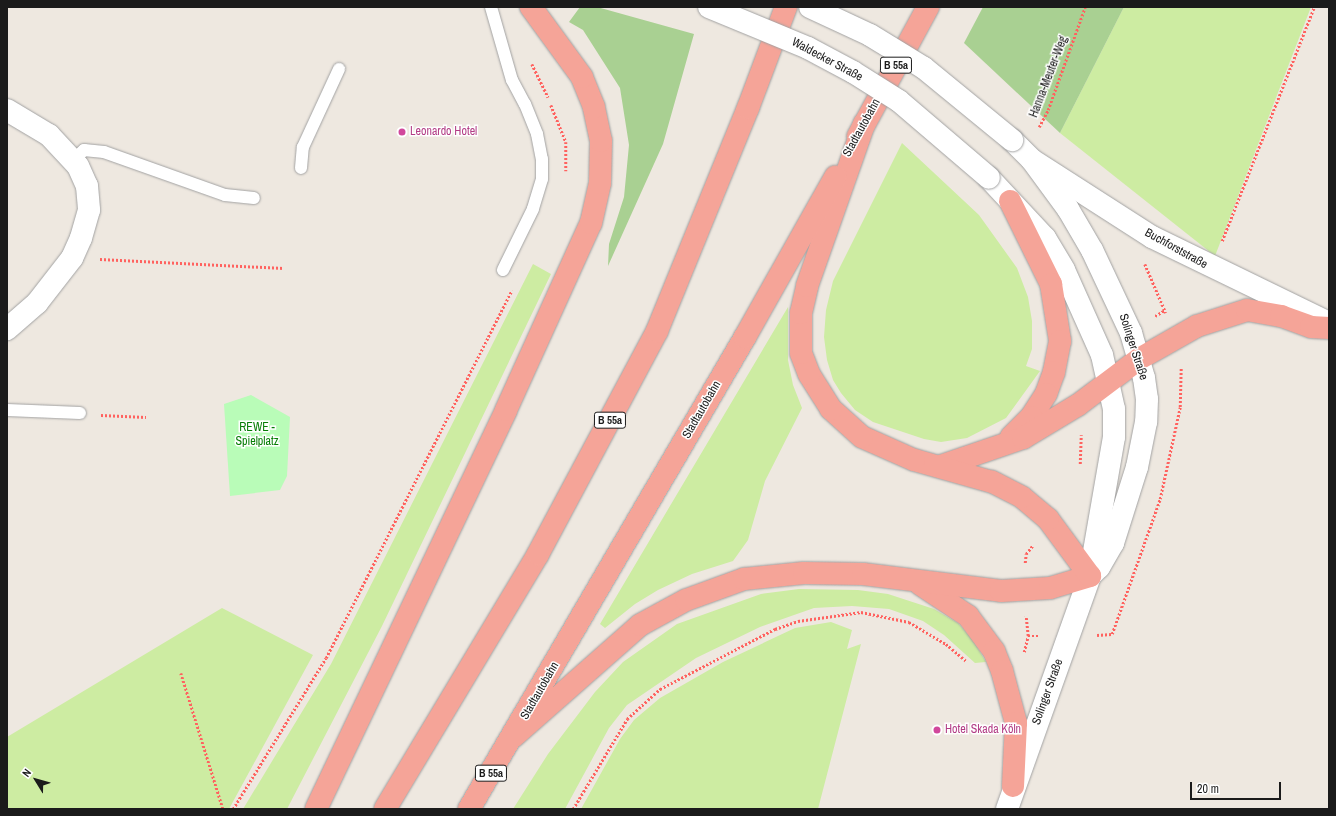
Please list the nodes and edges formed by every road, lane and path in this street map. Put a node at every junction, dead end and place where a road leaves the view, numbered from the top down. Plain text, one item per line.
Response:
1 (491, 7) edge
2 (531, 7) edge
3 (709, 7) edge
4 (786, 7) edge
5 (810, 7) edge
6 (928, 7) edge
7 (1085, 7) edge
8 (1314, 7) edge
9 (531, 62) dead end
10 (339, 69) dead end
11 (7, 110) edge
12 (864, 124) junction
13 (1023, 151) junction
14 (73, 160) junction
15 (301, 168) dead end
16 (565, 175) dead end
17 (989, 178) joint
18 (254, 198) dead end
19 (1010, 202) junction
20 (72, 258) junction
21 (1144, 262) dead end
22 (284, 268) dead end
23 (1211, 268) junction
24 (503, 270) dead end
25 (515, 284) dead end
26 (1329, 323) edge
27 (1329, 328) edge
28 (7, 329) edge
29 (1177, 337) junction
30 (1139, 359) junction
31 (1108, 380) junction
32 (7, 410) edge
33 (80, 413) joint
34 (146, 417) dead end
35 (1000, 448) junction
36 (941, 466) junction
37 (1090, 576) junction
38 (912, 579) junction
39 (1002, 670) junction
40 (181, 674) dead end
41 (513, 737) junction
42 (1013, 786) junction
43 (223, 809) edge
44 (233, 809) edge
45 (316, 809) edge
46 (385, 809) edge
47 (469, 809) edge
48 (573, 809) edge
49 (1007, 809) edge

1 - 24 lane
2 - 45 highway
3 - 17 street, Waldecker Straße, bridge
4 - 46 highway, B 55a
5 - 13 street, bridge
6 - 12 highway, Stadtautobahn / B 55a
7 - 13 path, Hanna-Meuter-Weg
8 - 23 path
9 - 16 path
10 - 15 lane
11 - 14 street
12 - 36 highway
12 - 41 highway, Stadtautobahn / B 55a
13 - 23 street, Buchforststraße
13 - 30 street, Solinger Straße
14 - 18 lane
14 - 20 street
17 - 19 street, Solinger Straße
19 - 31 street, Solinger Straße
19 - 35 highway
20 - 22 path
20 - 28 street
21 - 29 path
23 - 26 street, Buchforststraße
25 - 44 path
27 - 29 highway
29 - 30 highway
30 - 31 highway
30 - 37 street, Solinger Straße
31 - 35 highway
31 - 37 street, Solinger Straße
32 - 33 lane
33 - 34 path
35 - 36 highway
36 - 37 highway
37 - 38 highway
37 - 42 street, Solinger Straße
38 - 39 highway
38 - 41 highway
39 - 42 highway
39 - 48 path
40 - 43 path
41 - 47 highway, Stadtautobahn / B 55a
42 - 49 street, Solinger Straße

